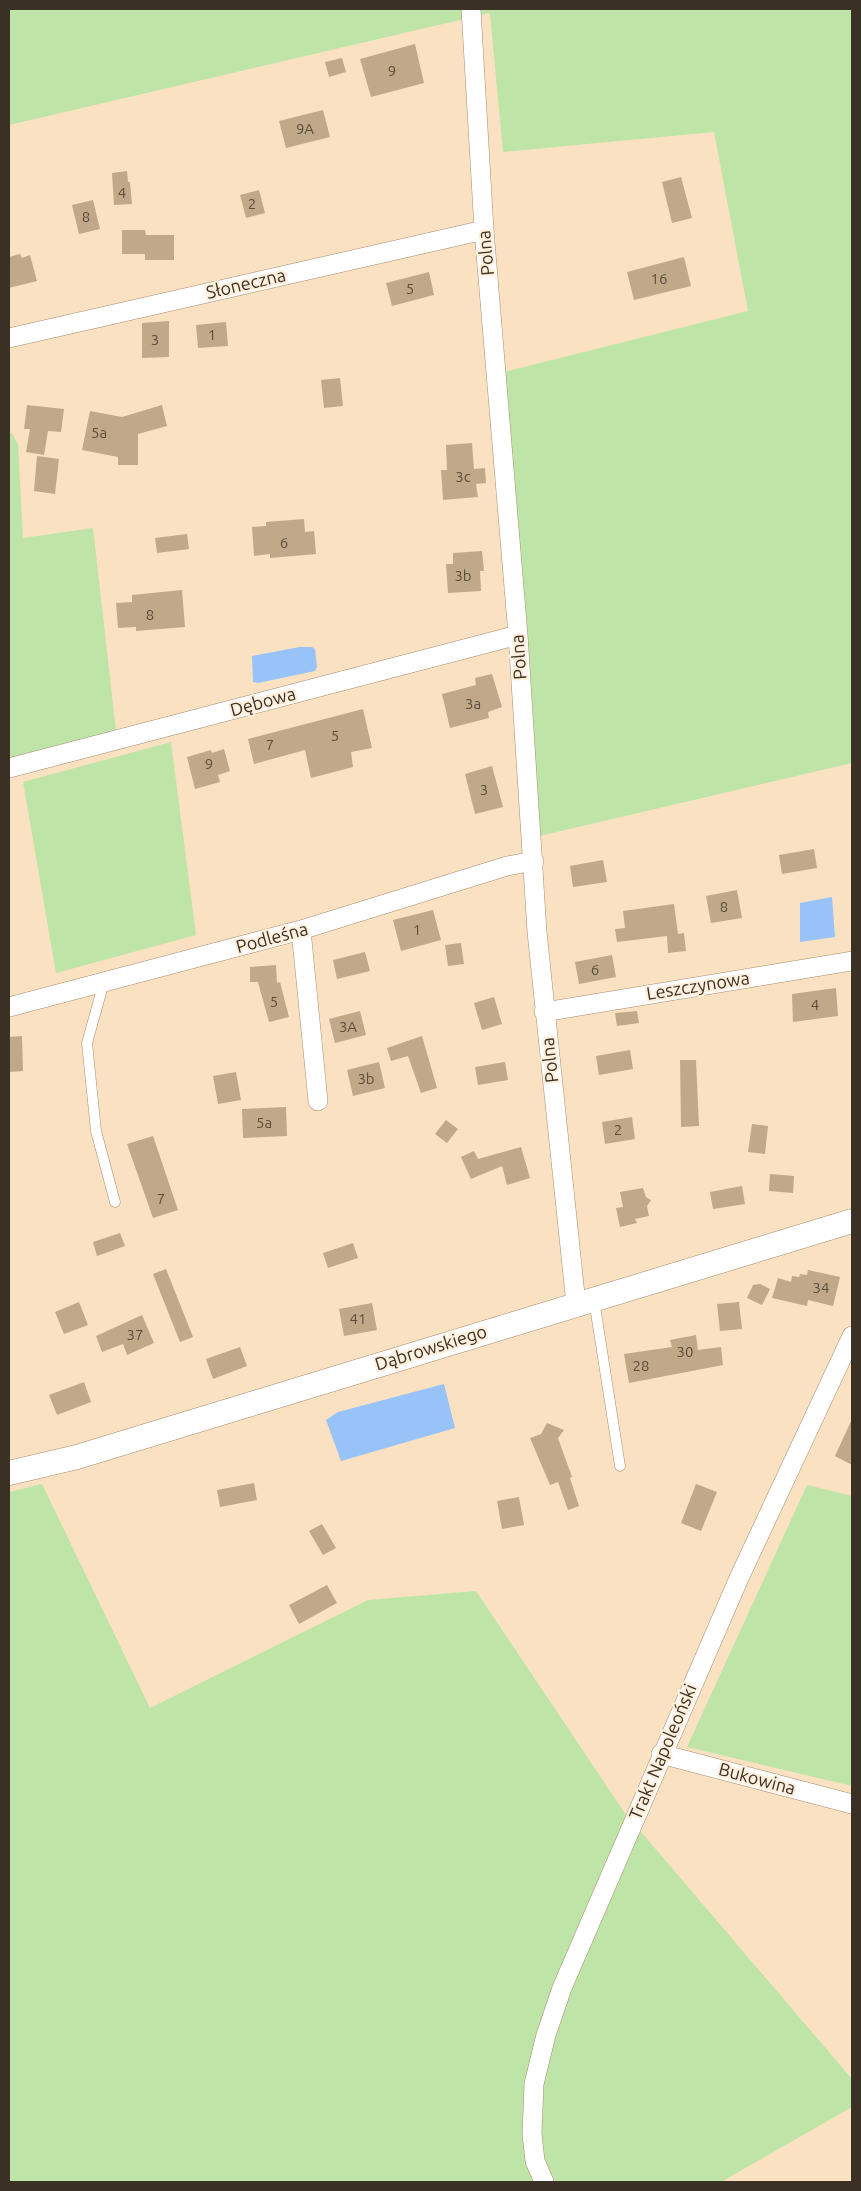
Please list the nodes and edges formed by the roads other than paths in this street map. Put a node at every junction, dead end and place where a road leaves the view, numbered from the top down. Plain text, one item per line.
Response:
1 (470, 9) edge
2 (484, 230) junction
3 (9, 338) edge
4 (518, 635) junction
5 (9, 768) edge
6 (534, 861) junction
7 (301, 930) junction
8 (852, 961) edge
9 (104, 982) junction
10 (9, 1007) edge
11 (544, 1012) junction
12 (318, 1101) dead end
13 (115, 1202) dead end
14 (852, 1221) edge
15 (585, 1301) junction
16 (851, 1340) edge
17 (620, 1466) dead end
18 (9, 1474) edge
19 (661, 1754) junction
20 (844, 1802) edge
21 (852, 1819) edge
22 (544, 2182) edge

1 - 2 street, Polna
2 - 3 street, Słoneczna
2 - 4 street, Polna
4 - 5 street, Dębowa
4 - 6 street, Polna
6 - 7 street, Podleśna
6 - 11 street, Polna
7 - 9 street, Podleśna
7 - 12 street
8 - 11 street, Leszczynowa
9 - 10 street, Podleśna
9 - 13 lane
11 - 15 street, Polna
14 - 15 street, Dąbrowskiego
15 - 17 lane
15 - 18 street, Dąbrowskiego
16 - 19 street, Trakt Napoleoński
19 - 20 street, Bukowina
19 - 22 street, Trakt Napoleoński
20 - 21 street

